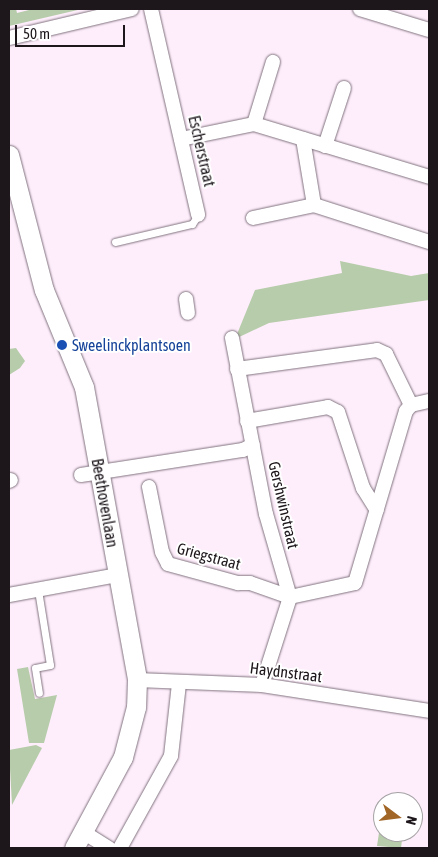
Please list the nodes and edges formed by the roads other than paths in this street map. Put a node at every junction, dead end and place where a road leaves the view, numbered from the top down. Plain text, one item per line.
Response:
1 (132, 9) edge
2 (151, 9) edge
3 (360, 9) edge
4 (429, 30) edge
5 (9, 38) edge
6 (273, 62) dead end
7 (344, 88) dead end
8 (254, 124) junction
9 (181, 139) junction
10 (303, 139) junction
11 (325, 146) junction
12 (9, 159) edge
13 (429, 178) edge
14 (314, 205) junction
15 (198, 215) joint
16 (253, 218) dead end
17 (115, 242) dead end
18 (429, 242) edge
19 (232, 338) dead end
20 (237, 369) junction
21 (429, 401) edge
22 (411, 405) junction
23 (248, 421) junction
24 (253, 445) junction
25 (99, 470) junction
26 (81, 475) dead end
27 (149, 487) dead end
28 (377, 510) junction
29 (118, 575) junction
30 (38, 590) junction
31 (9, 595) edge
32 (290, 597) junction
33 (137, 680) junction
34 (179, 683) junction
35 (262, 685) junction
36 (39, 693) dead end
37 (429, 711) edge
38 (78, 840) edge
39 (109, 848) edge
40 (120, 848) edge

1 - 5 street
2 - 9 street, Escherstraat
3 - 4 street
6 - 8 street
7 - 11 street
8 - 9 street
8 - 10 street
9 - 15 street, Escherstraat
10 - 11 street
10 - 14 street
11 - 13 street
12 - 25 street, Beethovenlaan
14 - 16 street
14 - 18 street
15 - 17 lane, Escherstraat
19 - 20 street, Gershwinstraat
20 - 22 street
20 - 23 street, Gershwinstraat
21 - 22 street
22 - 28 street
23 - 24 street, Gershwinstraat
23 - 28 street
24 - 25 street
24 - 32 street, Gershwinstraat
25 - 26 street
25 - 29 street, Beethovenlaan
27 - 32 street, Griegstraat
28 - 32 street
29 - 30 street
29 - 33 street, Beethovenlaan
30 - 31 street
30 - 36 lane
32 - 35 street
33 - 34 street, Haydnstraat
33 - 38 street, Beethovenlaan
34 - 35 street, Haydnstraat
34 - 40 street
35 - 37 street, Haydnstraat
38 - 39 street

